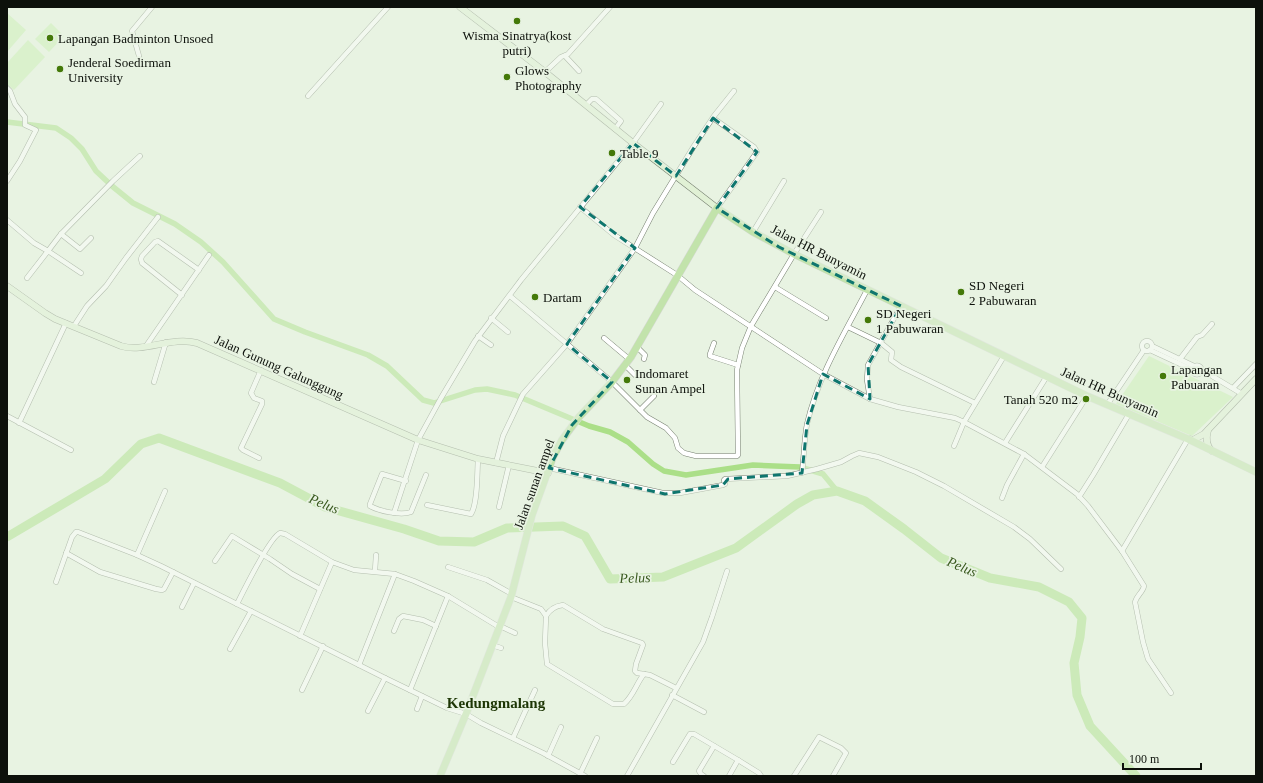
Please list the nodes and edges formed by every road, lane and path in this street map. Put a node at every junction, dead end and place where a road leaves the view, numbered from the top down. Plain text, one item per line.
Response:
1 (152, 7) edge
2 (388, 7) edge
3 (460, 7) edge
4 (610, 7) edge
5 (139, 56) dead end
6 (565, 56) junction
7 (579, 71) dead end
8 (545, 72) junction
9 (7, 88) edge
10 (734, 91) dead end
11 (308, 96) dead end
12 (661, 104) dead end
13 (586, 105) junction
14 (713, 118) junction
15 (615, 129) junction
16 (633, 143) junction
17 (140, 156) dead end
18 (676, 176) junction
19 (7, 181) edge
20 (784, 181) dead end
21 (580, 206) junction
22 (718, 208) junction
23 (821, 212) dead end
24 (158, 217) dead end
25 (7, 220) edge
26 (753, 232) junction
27 (61, 234) junction
28 (91, 238) dead end
29 (635, 248) junction
30 (48, 251) junction
31 (794, 254) junction
32 (210, 255) dead end
33 (199, 270) junction
34 (81, 274) dead end
35 (678, 276) junction
36 (27, 278) dead end
37 (7, 286) edge
38 (775, 287) junction
39 (867, 290) junction
40 (182, 295) junction
41 (510, 296) junction
42 (901, 306) junction
43 (491, 318) junction
44 (826, 318) dead end
45 (66, 323) junction
46 (1212, 324) dead end
47 (74, 326) junction
48 (752, 326) junction
49 (848, 326) junction
50 (508, 332) dead end
51 (478, 336) junction
52 (604, 338) dead end
53 (166, 342) junction
54 (714, 343) dead end
55 (567, 344) junction
56 (880, 344) junction
57 (491, 345) dead end
58 (146, 346) junction
59 (637, 347) junction
60 (1151, 348) junction
61 (1144, 350) junction
62 (1004, 356) junction
63 (644, 359) dead end
64 (1180, 359) junction
65 (627, 362) junction
66 (1256, 364) edge
67 (738, 365) junction
68 (261, 370) junction
69 (823, 374) junction
70 (636, 376) dead end
71 (1047, 376) junction
72 (1212, 376) dead end
73 (1256, 379) edge
74 (154, 382) dead end
75 (612, 382) junction
76 (1233, 388) junction
77 (1242, 394) junction
78 (654, 396) dead end
79 (1087, 396) junction
80 (870, 399) junction
81 (974, 403) junction
82 (1107, 405) junction
83 (640, 410) junction
84 (1129, 414) junction
85 (7, 416) edge
86 (964, 422) junction
87 (19, 423) junction
88 (1208, 430) junction
89 (1188, 439) junction
90 (418, 440) junction
91 (1005, 443) junction
92 (954, 446) dead end
93 (71, 450) dead end
94 (1214, 452) junction
95 (1024, 454) junction
96 (259, 458) dead end
97 (478, 460) junction
98 (496, 463) junction
99 (509, 465) junction
100 (1042, 467) junction
101 (549, 470) junction
102 (1256, 472) edge
103 (802, 473) junction
104 (426, 475) dead end
105 (406, 481) junction
106 (165, 490) dead end
107 (1079, 497) junction
108 (1002, 498) dead end
109 (427, 505) dead end
110 (499, 507) dead end
111 (394, 513) junction
112 (1122, 551) junction
113 (66, 553) junction
114 (137, 555) junction
115 (264, 555) junction
116 (376, 555) dead end
117 (214, 561) dead end
118 (332, 562) junction
119 (448, 567) dead end
120 (1061, 569) dead end
121 (375, 571) junction
122 (727, 571) dead end
123 (173, 572) junction
124 (395, 574) junction
125 (56, 582) dead end
126 (194, 583) junction
127 (320, 589) junction
128 (511, 595) junction
129 (448, 596) junction
130 (237, 604) junction
131 (182, 607) dead end
132 (251, 611) junction
133 (546, 616) junction
134 (436, 626) junction
135 (500, 627) junction
136 (394, 631) dead end
137 (516, 633) dead end
138 (300, 636) junction
139 (492, 645) junction
140 (322, 646) junction
141 (501, 648) dead end
142 (230, 649) dead end
143 (360, 665) junction
144 (644, 674) junction
145 (385, 678) junction
146 (676, 688) junction
147 (302, 690) dead end
148 (410, 690) junction
149 (535, 690) dead end
150 (1171, 693) dead end
151 (672, 694) junction
152 (422, 696) junction
153 (417, 709) dead end
154 (368, 711) dead end
155 (704, 712) dead end
156 (466, 714) junction
157 (561, 727) dead end
158 (513, 738) junction
159 (597, 738) dead end
160 (714, 746) junction
161 (548, 756) junction
162 (738, 760) junction
163 (673, 762) dead end
164 (582, 775) edge
165 (440, 776) edge
166 (627, 776) edge
167 (704, 776) edge
168 (729, 776) edge
169 (761, 776) edge
170 (794, 776) edge
171 (833, 776) edge

1 - 5 street
2 - 11 street
3 - 8 street, Jalan HR Bunyamin
4 - 6 street
6 - 7 street
6 - 8 street
8 - 13 street, Jalan HR Bunyamin
9 - 19 street
10 - 14 street
12 - 16 street
13 - 15 street, Jalan HR Bunyamin
13 - 15 street
14 - 18 street
14 - 22 street
15 - 16 street, Jalan HR Bunyamin
16 - 18 street, Jalan HR Bunyamin
16 - 21 street
17 - 27 street
18 - 22 street, Jalan HR Bunyamin
18 - 29 street
20 - 26 street
21 - 29 street
21 - 41 street
22 - 26 main road, Jalan HR Bunyamin
22 - 35 main road, Jalan sunan ampel
23 - 31 street
24 - 47 street
25 - 30 street
26 - 31 main road, Jalan HR Bunyamin
27 - 28 street
27 - 30 street
29 - 35 street
29 - 55 street
30 - 34 street
30 - 36 street
31 - 38 street
31 - 39 main road, Jalan HR Bunyamin
32 - 33 street
33 - 40 street
33 - 40 street
35 - 48 street
35 - 59 main road, Jalan sunan ampel
37 - 45 street, Jalan Gunung Galunggung
38 - 44 street
38 - 48 street
39 - 42 main road, Jalan HR Bunyamin
39 - 49 street
40 - 58 street
41 - 43 street
41 - 55 street
42 - 56 street
42 - 62 main road, Jalan HR Bunyamin
43 - 50 street
43 - 51 street
45 - 47 street, Jalan Gunung Galunggung
45 - 87 street
46 - 64 street
47 - 58 street, Jalan Gunung Galunggung
48 - 67 street
48 - 69 street
49 - 56 street
49 - 69 street
51 - 57 street
51 - 90 street
52 - 65 street
53 - 58 street, Jalan Gunung Galunggung
53 - 68 street, Jalan Gunung Galunggung
53 - 74 street
54 - 67 street
55 - 75 street
55 - 98 street
56 - 80 street
56 - 81 street
59 - 63 street
59 - 65 main road, Jalan sunan ampel
60 - 61 street
60 - 61 street
60 - 64 street
60 - 64 street
61 - 82 street
62 - 71 main road, Jalan HR Bunyamin
62 - 81 street
65 - 70 street
65 - 75 main road, Jalan sunan ampel
66 - 76 street
67 - 83 street
68 - 90 street, Jalan Gunung Galunggung
68 - 96 street
69 - 80 street
69 - 103 street
71 - 79 main road, Jalan HR Bunyamin
71 - 91 street
72 - 76 street
73 - 77 street
75 - 83 street
75 - 101 main road, Jalan sunan ampel
76 - 77 street
77 - 88 street
78 - 83 street
79 - 82 main road, Jalan HR Bunyamin
79 - 100 street
80 - 86 street
81 - 86 street
82 - 84 main road, Jalan HR Bunyamin
84 - 89 main road, Jalan HR Bunyamin
84 - 107 street
85 - 87 street
86 - 91 street
86 - 92 street
87 - 93 street
88 - 89 street
88 - 94 street
89 - 94 main road, Jalan HR Bunyamin
89 - 112 street
90 - 97 street, Jalan Gunung Galunggung
90 - 105 street
91 - 95 street
94 - 102 main road, Jalan HR Bunyamin
95 - 100 street
95 - 108 street
97 - 98 street, Jalan Gunung Galunggung
97 - 109 street
98 - 99 street, Jalan Gunung Galunggung
99 - 101 street, Jalan Gunung Galunggung
99 - 110 street
100 - 107 street
101 - 103 street
101 - 128 main road, Jalan sunan ampel
103 - 120 street
104 - 111 street
105 - 111 street
105 - 111 street
106 - 114 street
107 - 112 street
112 - 150 street
113 - 114 street
113 - 123 street
113 - 125 street
114 - 123 street
115 - 117 street
115 - 118 street
115 - 127 street
115 - 130 street
116 - 121 street
118 - 121 street
118 - 127 street
119 - 128 street
121 - 124 street
122 - 146 street
123 - 126 street
124 - 129 street
124 - 143 street
126 - 130 street
126 - 131 street
127 - 138 street
128 - 133 street
128 - 135 main road, Jalan sunan ampel
129 - 134 street
129 - 135 street
130 - 132 street
132 - 138 street
132 - 142 street
133 - 144 street
133 - 144 street
134 - 136 street
134 - 148 street
135 - 137 street
135 - 139 main road, Jalan sunan ampel
138 - 140 street
139 - 141 street
139 - 156 main road, Jalan sunan ampel
140 - 143 street
140 - 147 street
143 - 145 street
144 - 146 street
145 - 148 street
145 - 154 street
146 - 151 street
148 - 152 street
149 - 158 street
151 - 155 street
151 - 166 street
152 - 153 street
152 - 156 street
156 - 158 street
156 - 165 main road, Jalan sunan ampel
157 - 161 street
158 - 161 street
159 - 164 street
160 - 162 street
160 - 163 street
160 - 167 street
161 - 164 street
162 - 168 street
162 - 169 street
170 - 171 street

